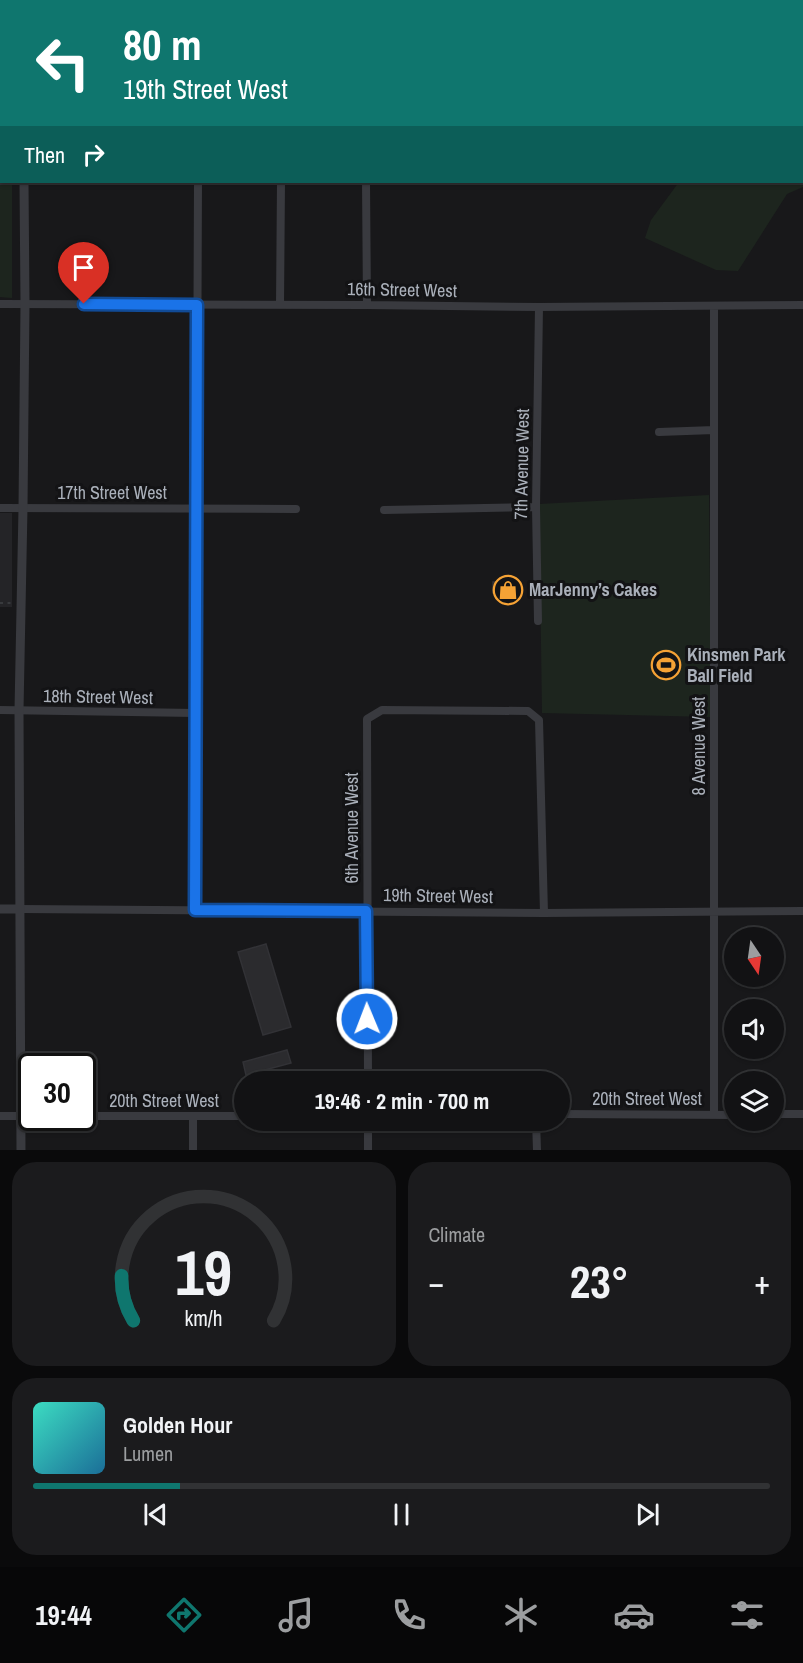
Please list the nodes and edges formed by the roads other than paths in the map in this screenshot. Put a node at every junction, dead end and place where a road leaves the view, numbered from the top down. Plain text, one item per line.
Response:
1 (24, 183) edge
2 (198, 183) edge
3 (281, 183) edge
4 (366, 183) edge
5 (0, 304) edge
6 (25, 304) junction
7 (197, 305) junction
8 (280, 305) junction
9 (367, 305) junction
10 (714, 306) junction
11 (803, 306) edge
12 (539, 307) junction
13 (714, 430) junction
14 (659, 432) dead end
15 (536, 507) junction
16 (0, 508) edge
17 (23, 508) junction
18 (196, 509) junction
19 (296, 509) dead end
20 (384, 510) dead end
21 (538, 621) dead end
22 (0, 710) edge
23 (19, 710) junction
24 (195, 713) junction
25 (0, 909) edge
26 (20, 909) junction
27 (195, 910) junction
28 (366, 911) junction
29 (803, 911) edge
30 (714, 912) junction
31 (544, 913) junction
32 (25, 1053) edge
33 (368, 1071) edge
34 (570, 1114) edge
35 (784, 1114) edge
36 (803, 1114) edge
37 (714, 1115) junction
38 (724, 1115) edge
39 (0, 1116) edge
40 (18, 1116) edge
41 (96, 1116) edge
42 (234, 1116) edge
43 (193, 1117) junction
44 (24, 1131) edge
45 (368, 1131) edge
46 (536, 1131) edge
47 (21, 1150) edge
48 (193, 1150) edge
49 (368, 1150) edge
50 (537, 1150) edge

1 - 6 street
2 - 7 street
3 - 8 street
4 - 9 street
5 - 6 street, 16th Street West
6 - 7 street, 16th Street West
6 - 17 street
7 - 8 street, 16th Street West
7 - 18 street
8 - 9 street, 16th Street West
9 - 12 street, 16th Street West
10 - 11 street, 16th Street West
10 - 12 street, 16th Street West
10 - 13 street, 8 Avenue West
12 - 15 street, 7th Avenue West
13 - 14 street
13 - 30 street, 8 Avenue West
15 - 20 street
15 - 21 street, 7th Avenue West
16 - 17 street, 17th Street West
17 - 18 street, 17th Street West
17 - 23 street
18 - 19 street, 17th Street West
18 - 24 street
22 - 23 street, 18th Street West
23 - 24 street, 18th Street West
23 - 26 street
24 - 27 street
25 - 26 street, 19th Street West
26 - 27 street, 19th Street West
26 - 32 street
27 - 28 street, 19th Street West
28 - 31 street, 19th Street West
28 - 31 street, 6th Avenue West
28 - 33 street, 6th Avenue West
29 - 30 street, 19th Street West
30 - 31 street, 19th Street West
30 - 37 street, 8 Avenue West
34 - 37 street, 20th Street West
35 - 36 street
37 - 38 street, 20th Street West
39 - 40 street
41 - 43 street, 20th Street West
42 - 43 street, 20th Street West
43 - 48 street
44 - 47 street
45 - 49 street
46 - 50 street

